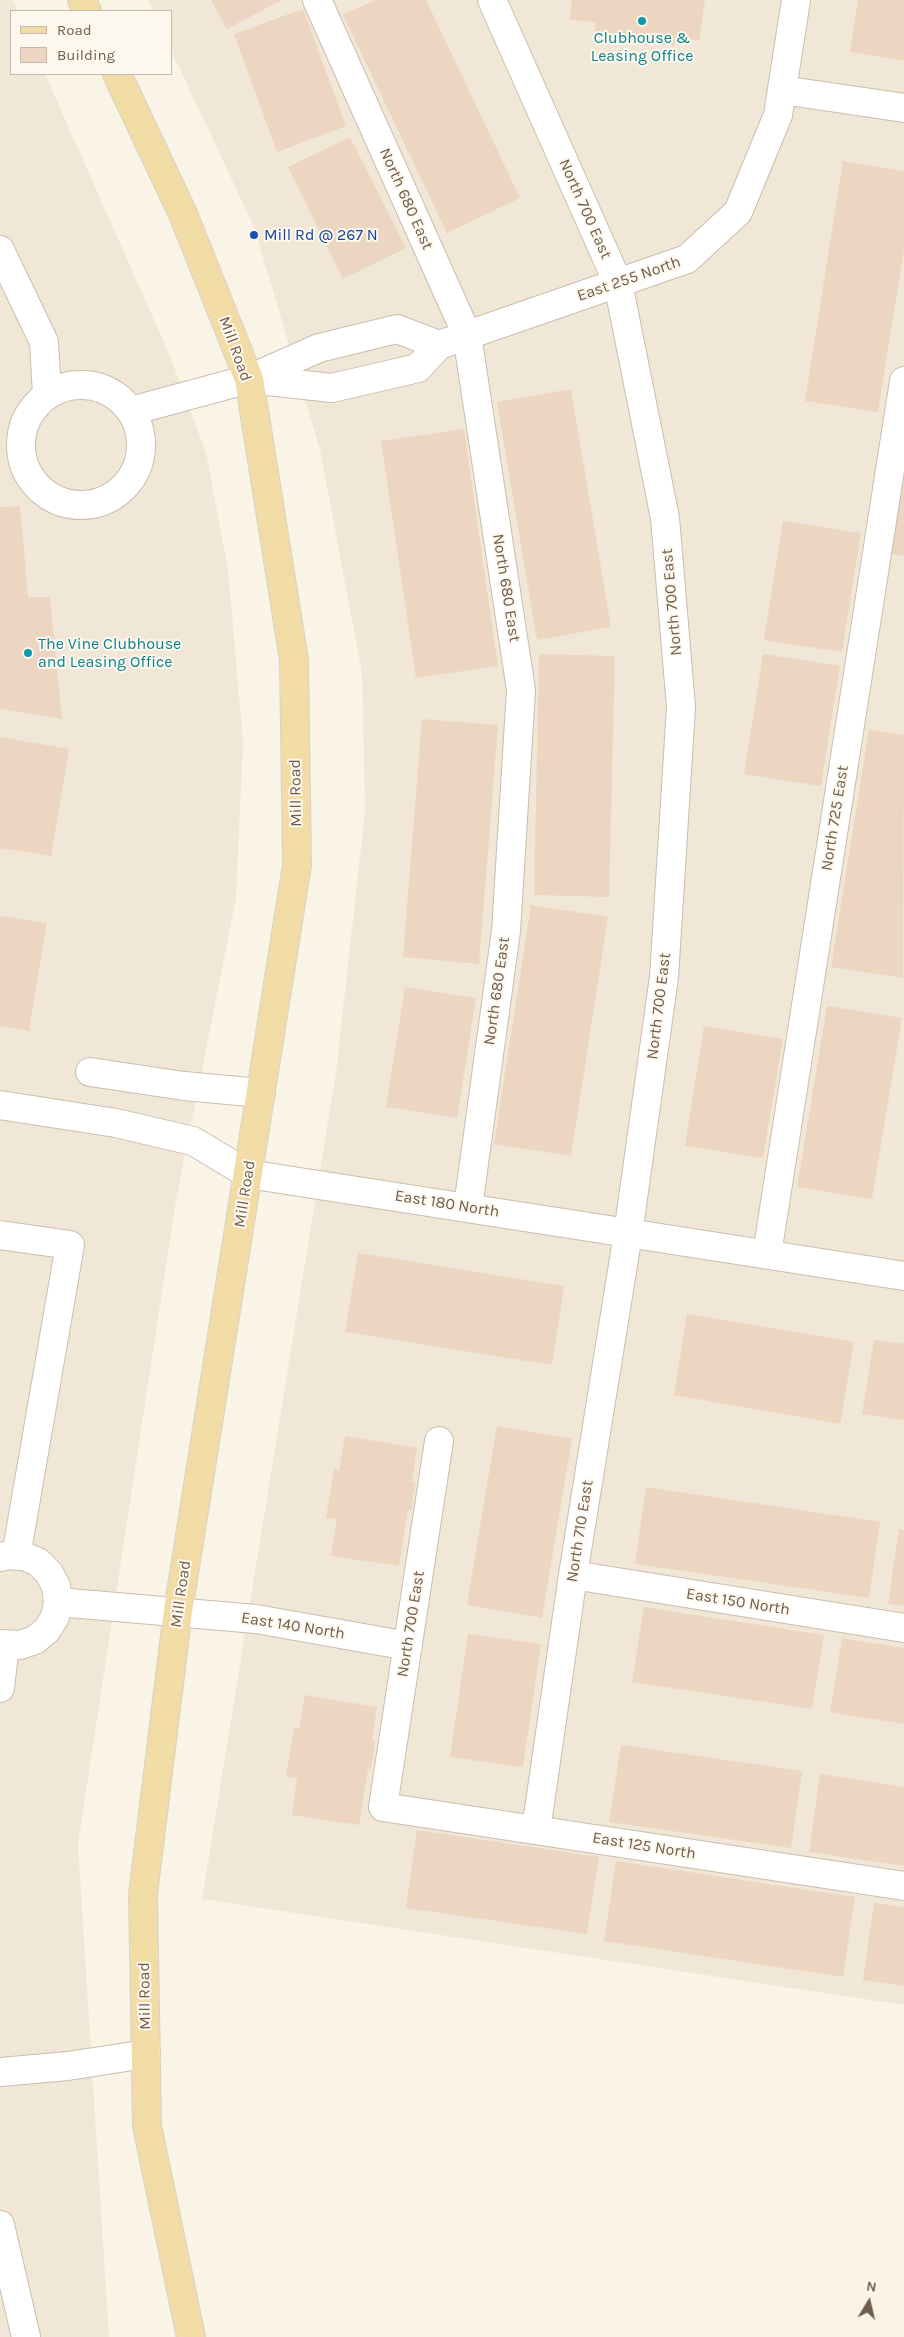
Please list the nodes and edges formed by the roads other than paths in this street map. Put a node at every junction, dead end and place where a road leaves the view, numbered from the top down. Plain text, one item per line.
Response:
1 (317, 0) edge
2 (492, 0) edge
3 (796, 0) edge
4 (117, 75) edge
5 (782, 90) junction
6 (904, 108) edge
7 (0, 250) edge
8 (618, 284) junction
9 (467, 336) junction
10 (438, 345) junction
11 (248, 379) junction
12 (904, 381) edge
13 (47, 394) junction
14 (131, 411) junction
15 (10, 442) edge
16 (90, 1072) dead end
17 (261, 1093) junction
18 (0, 1105) edge
19 (248, 1174) junction
20 (468, 1207) junction
21 (628, 1234) junction
22 (0, 1235) edge
23 (767, 1254) junction
24 (904, 1276) edge
25 (439, 1440) dead end
26 (8, 1556) edge
27 (573, 1575) junction
28 (58, 1602) junction
29 (178, 1611) junction
30 (904, 1628) edge
31 (2, 1644) edge
32 (408, 1646) junction
33 (0, 1688) edge
34 (383, 1807) joint
35 (536, 1830) junction
36 (904, 1886) edge
37 (146, 2054) junction
38 (0, 2072) edge
39 (0, 2224) edge
40 (26, 2337) edge
41 (191, 2337) edge

1 - 9 street, North 680 East
2 - 8 street, North 700 East
3 - 5 street
4 - 11 main road, Mill Road
5 - 6 street
5 - 8 street, East 255 North
7 - 13 street
8 - 9 street, East 255 North
8 - 21 street, North 700 East
9 - 10 street, East 255 North
9 - 20 street, North 680 East
10 - 11 street
10 - 11 street
11 - 14 street
11 - 17 main road, Mill Road
12 - 23 street, North 725 East
13 - 14 street
13 - 15 street
14 - 15 street
16 - 17 street
17 - 19 main road, Mill Road
18 - 19 street, East 180 North
19 - 20 street, East 180 North
19 - 29 main road, Mill Road
20 - 21 street, East 180 North
21 - 23 street, East 180 North
21 - 27 street, North 710 East
22 - 26 street
23 - 24 street, East 180 North
25 - 32 street, North 700 East
26 - 28 street
27 - 30 street, East 150 North
27 - 35 street, North 710 East
28 - 29 street, East 140 North
28 - 31 street
29 - 32 street, East 140 North
29 - 37 main road, Mill Road
31 - 33 street
32 - 34 street, North 700 East
34 - 35 street, East 125 North
35 - 36 street, East 125 North
37 - 38 street
37 - 41 main road, Mill Road
39 - 40 street

